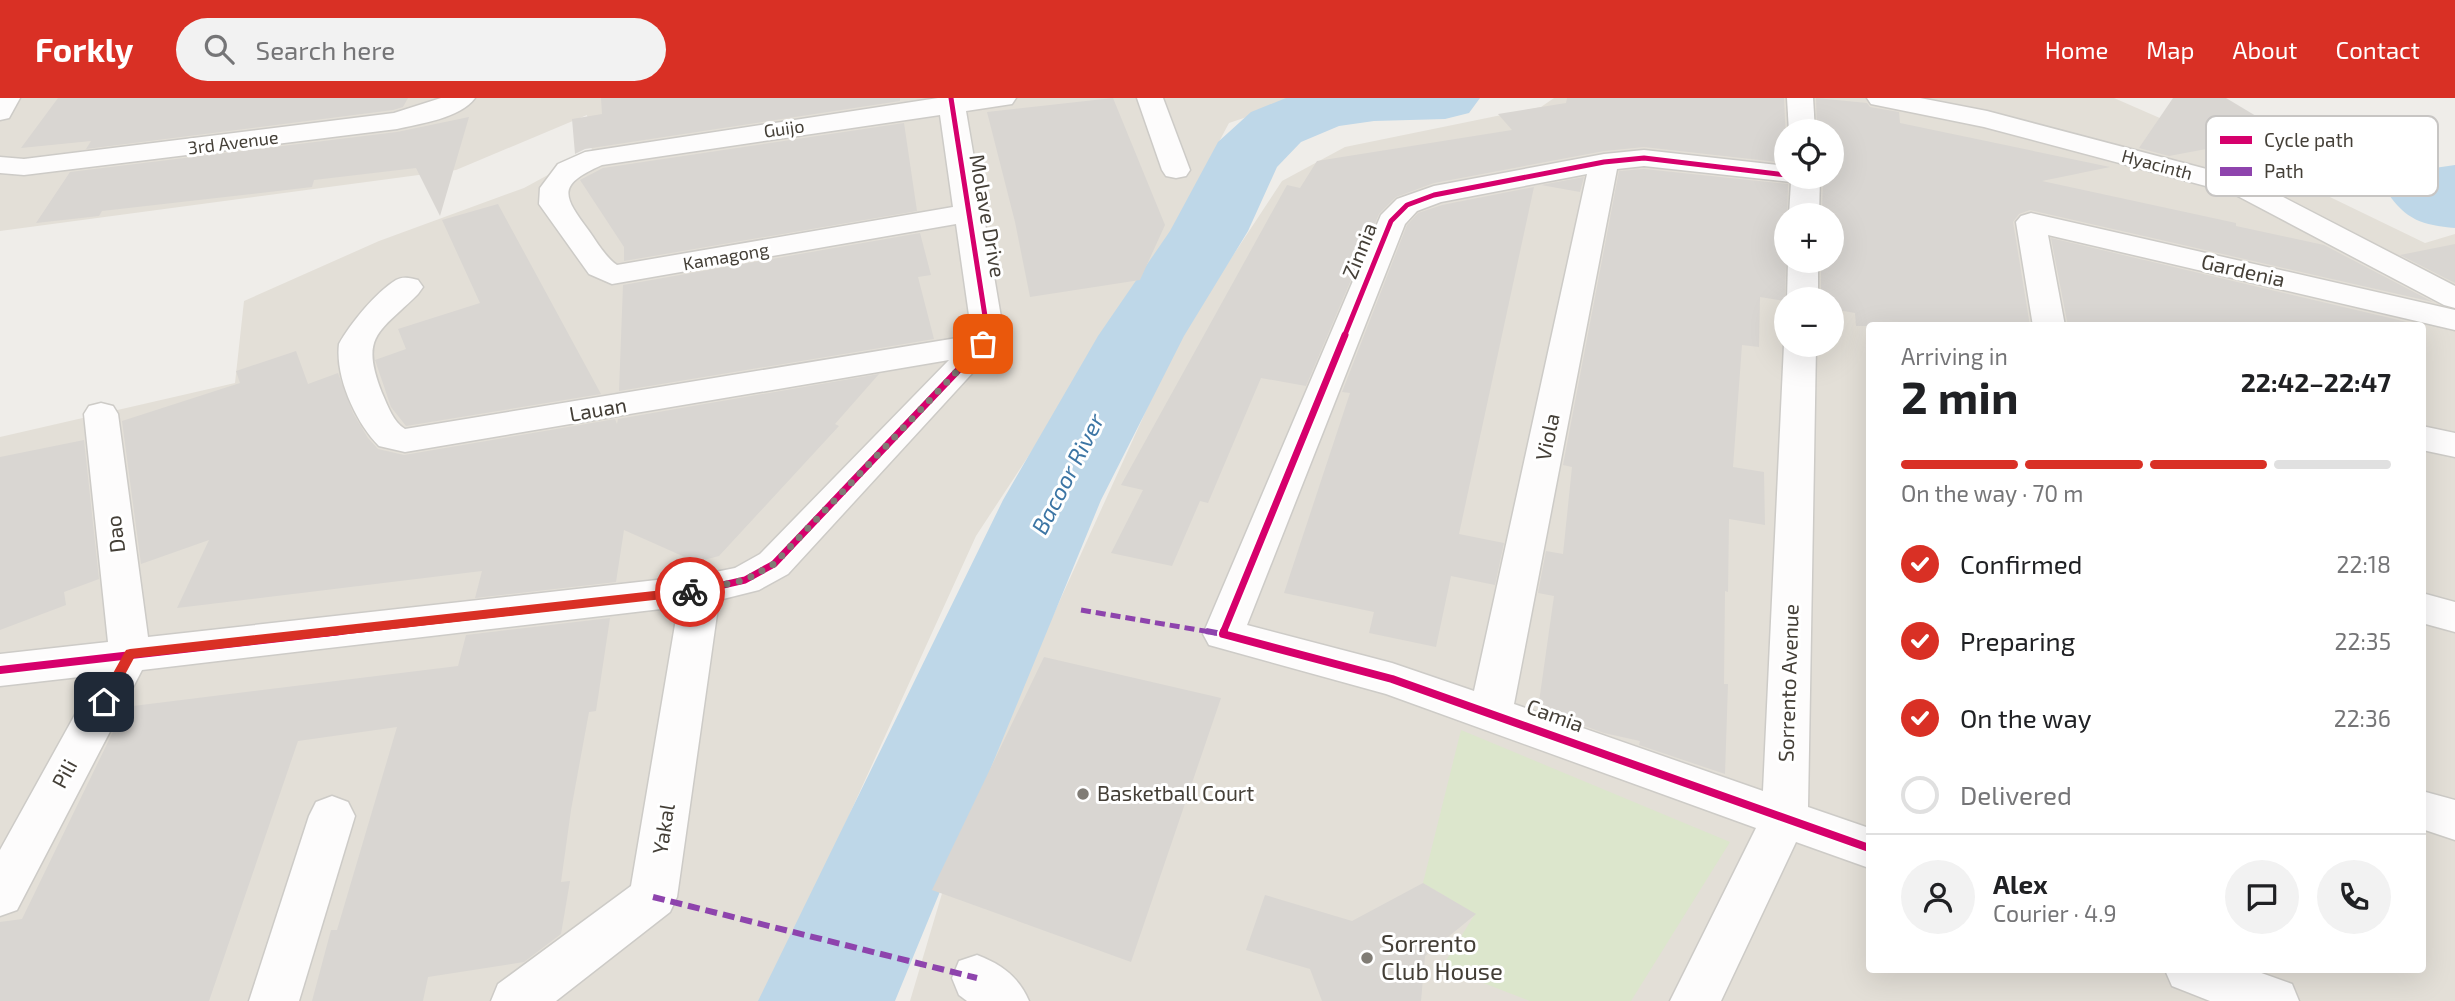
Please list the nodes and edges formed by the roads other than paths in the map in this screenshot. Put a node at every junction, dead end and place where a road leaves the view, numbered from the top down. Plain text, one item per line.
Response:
1 (7, 98) edge
2 (462, 98) edge
3 (1003, 98) edge
4 (1150, 98) edge
5 (1800, 98) edge
6 (1880, 98) edge
7 (951, 101) edge
8 (0, 113) edge
9 (1801, 119) edge
10 (1604, 162) junction
11 (0, 165) edge
12 (568, 170) joint
13 (1176, 170) dead end
14 (1774, 173) edge
15 (2206, 177) edge
16 (2259, 196) edge
17 (970, 213) junction
18 (407, 288) dead end
19 (2455, 298) edge
20 (2455, 320) edge
21 (2048, 322) edge
22 (983, 344) junction
23 (1800, 357) edge
24 (101, 414) dead end
25 (2426, 439) edge
26 (2455, 445) edge
27 (701, 590) junction
28 (2426, 609) edge
29 (2455, 617) edge
30 (1223, 634) joint
31 (130, 654) junction
32 (0, 670) edge
33 (1491, 712) junction
34 (2426, 811) edge
35 (332, 816) dead end
36 (1785, 816) junction
37 (2455, 820) edge
38 (1866, 847) edge
39 (0, 895) edge
40 (2198, 973) edge
41 (274, 1001) edge
42 (516, 1001) edge
43 (1695, 1001) edge
44 (2274, 1001) edge

1 - 8 street
2 - 11 street, 3rd Avenue
3 - 7 street, Guijo
4 - 13 street
5 - 9 street
6 - 15 street, Hyacinth
7 - 12 street, Guijo
7 - 17 street, Molave Drive
10 - 14 street, Zinnia
10 - 30 street, Zinnia
10 - 33 street, Viola
12 - 17 street, Kamagong
16 - 19 street, Hyacinth
17 - 22 street, Molave Drive
18 - 22 street, Lauan
20 - 21 street, Gardenia
22 - 27 street
23 - 36 street, Sorrento Avenue
24 - 31 street, Dao
25 - 26 street
27 - 31 street
27 - 42 street, Yakal
28 - 29 street
30 - 33 street, Camia
31 - 32 street
31 - 39 street, Pili
33 - 36 street, Camia
34 - 37 street
35 - 41 street
36 - 38 street, Camia
36 - 43 street, Sorrento Avenue
40 - 44 street

